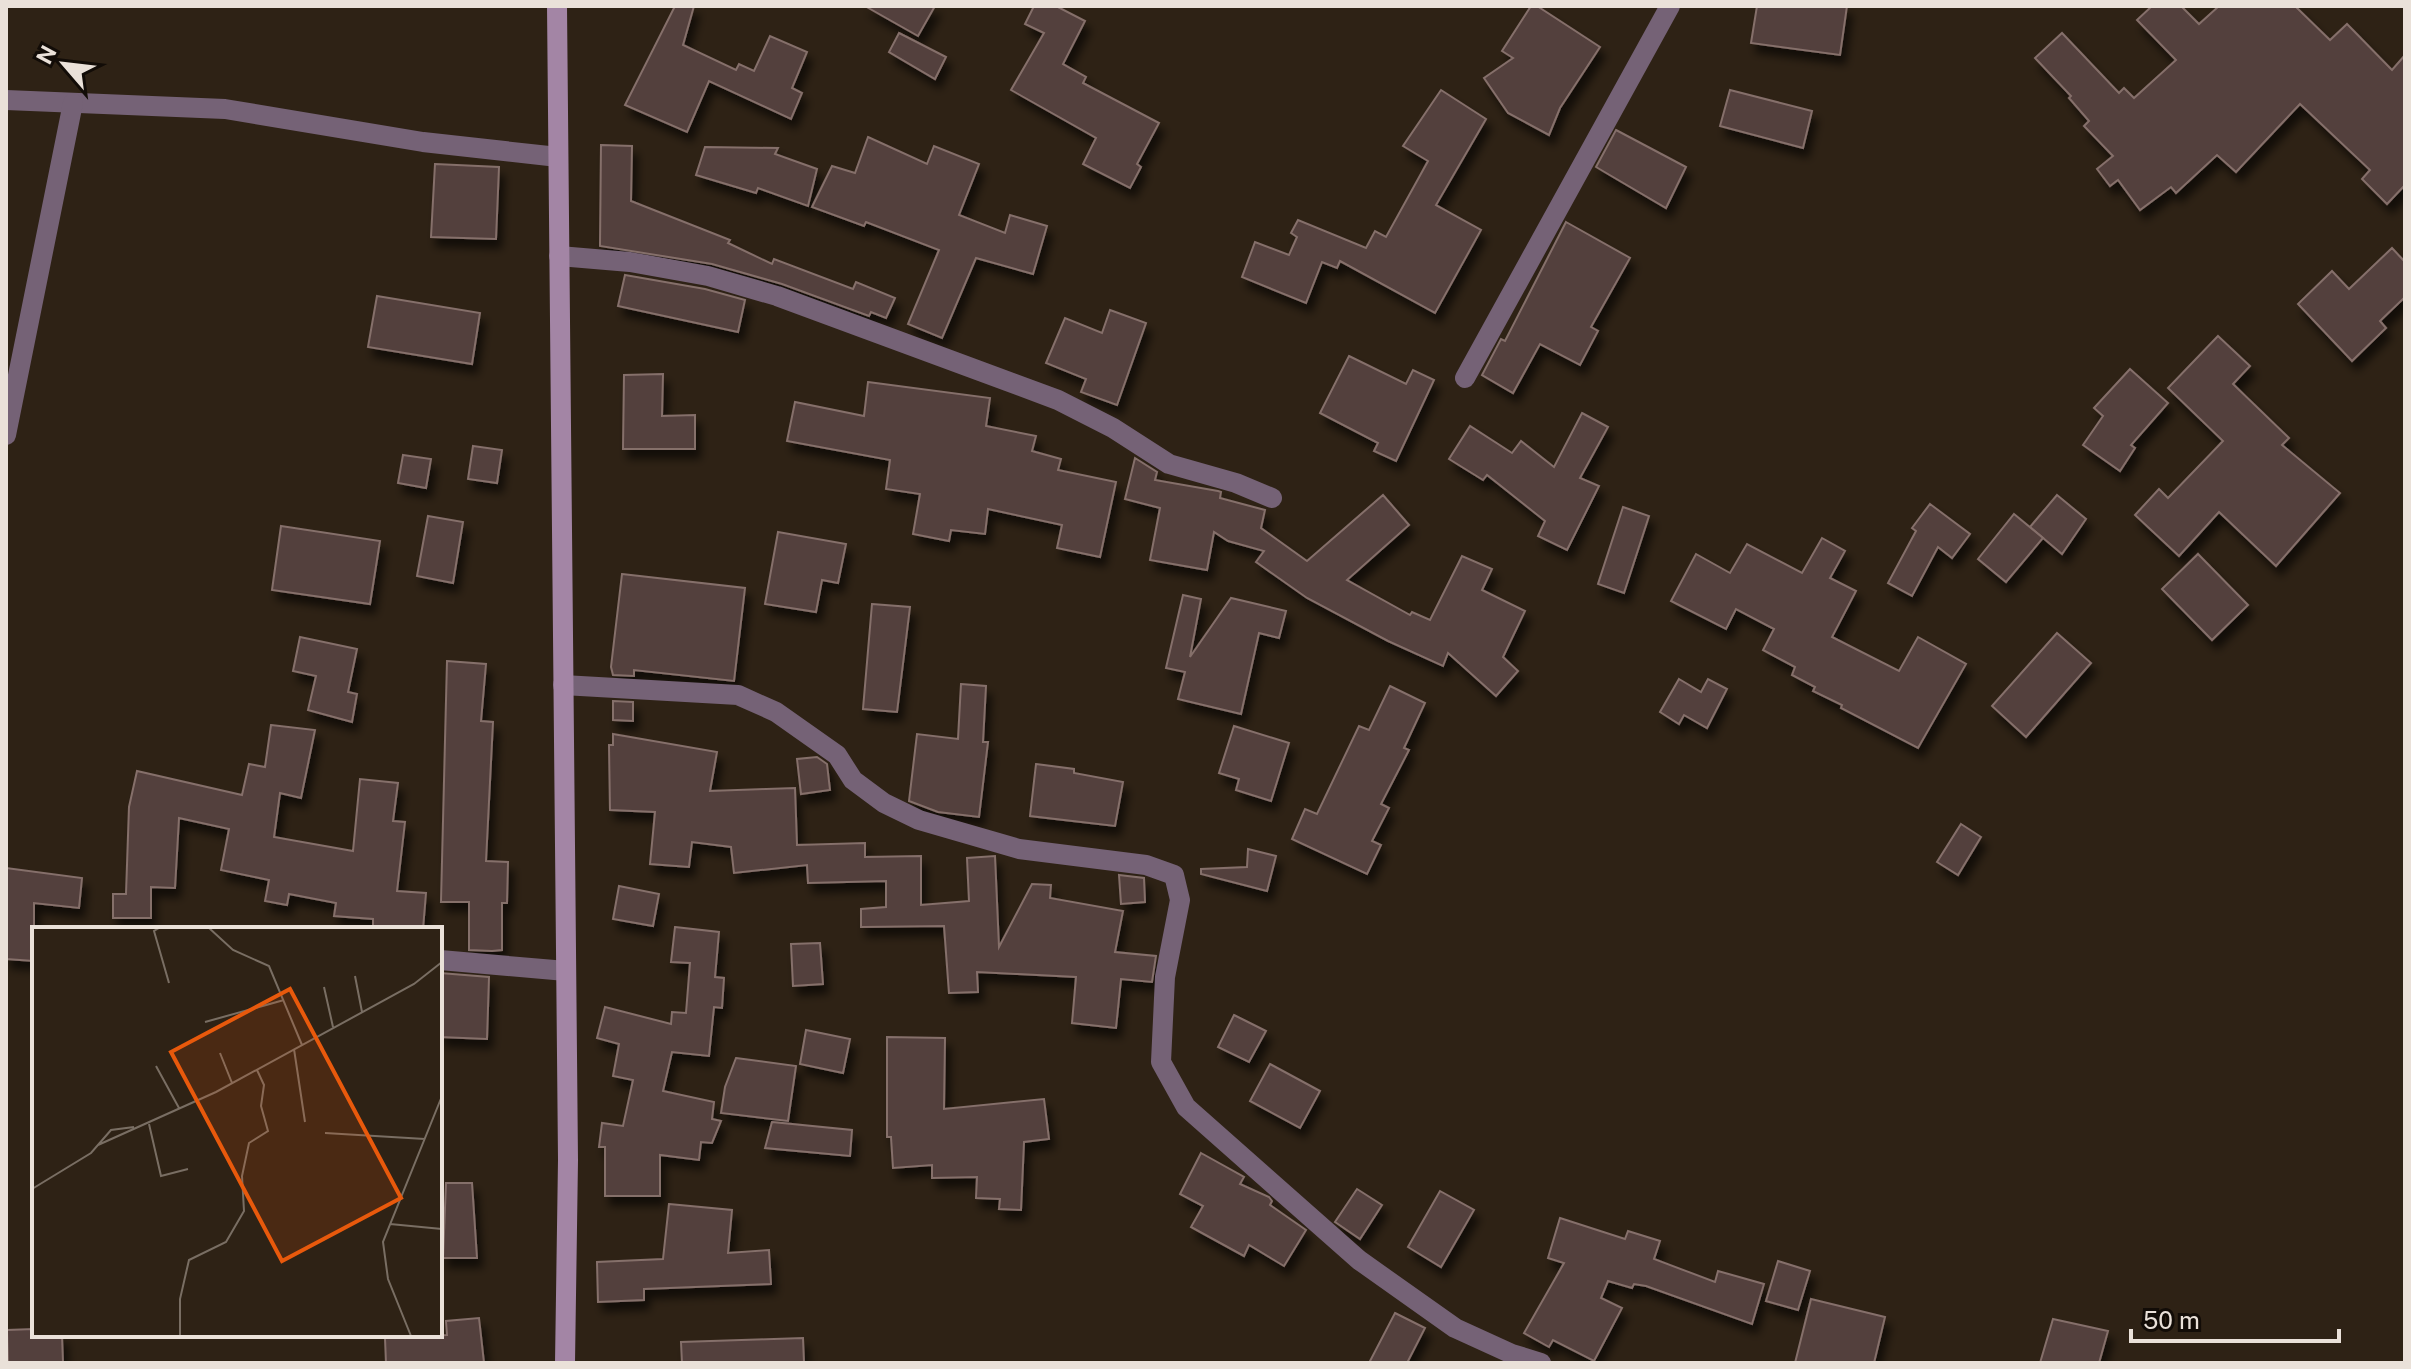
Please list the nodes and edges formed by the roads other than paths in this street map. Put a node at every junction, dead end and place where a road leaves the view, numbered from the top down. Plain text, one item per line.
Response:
1 (557, 6) edge
2 (1670, 6) edge
3 (6, 100) edge
4 (73, 103) junction
5 (558, 157) junction
6 (559, 256) junction
7 (1465, 378) dead end
8 (6, 435) edge
9 (1272, 498) dead end
10 (563, 685) junction
11 (442, 960) edge
12 (566, 971) junction
13 (565, 1363) edge
14 (1541, 1363) edge

1 - 5 main road
2 - 7 street
3 - 4 street
4 - 5 street
4 - 8 street
5 - 6 main road
6 - 9 street
6 - 10 main road
10 - 12 main road
10 - 14 street
11 - 12 street
12 - 13 main road

